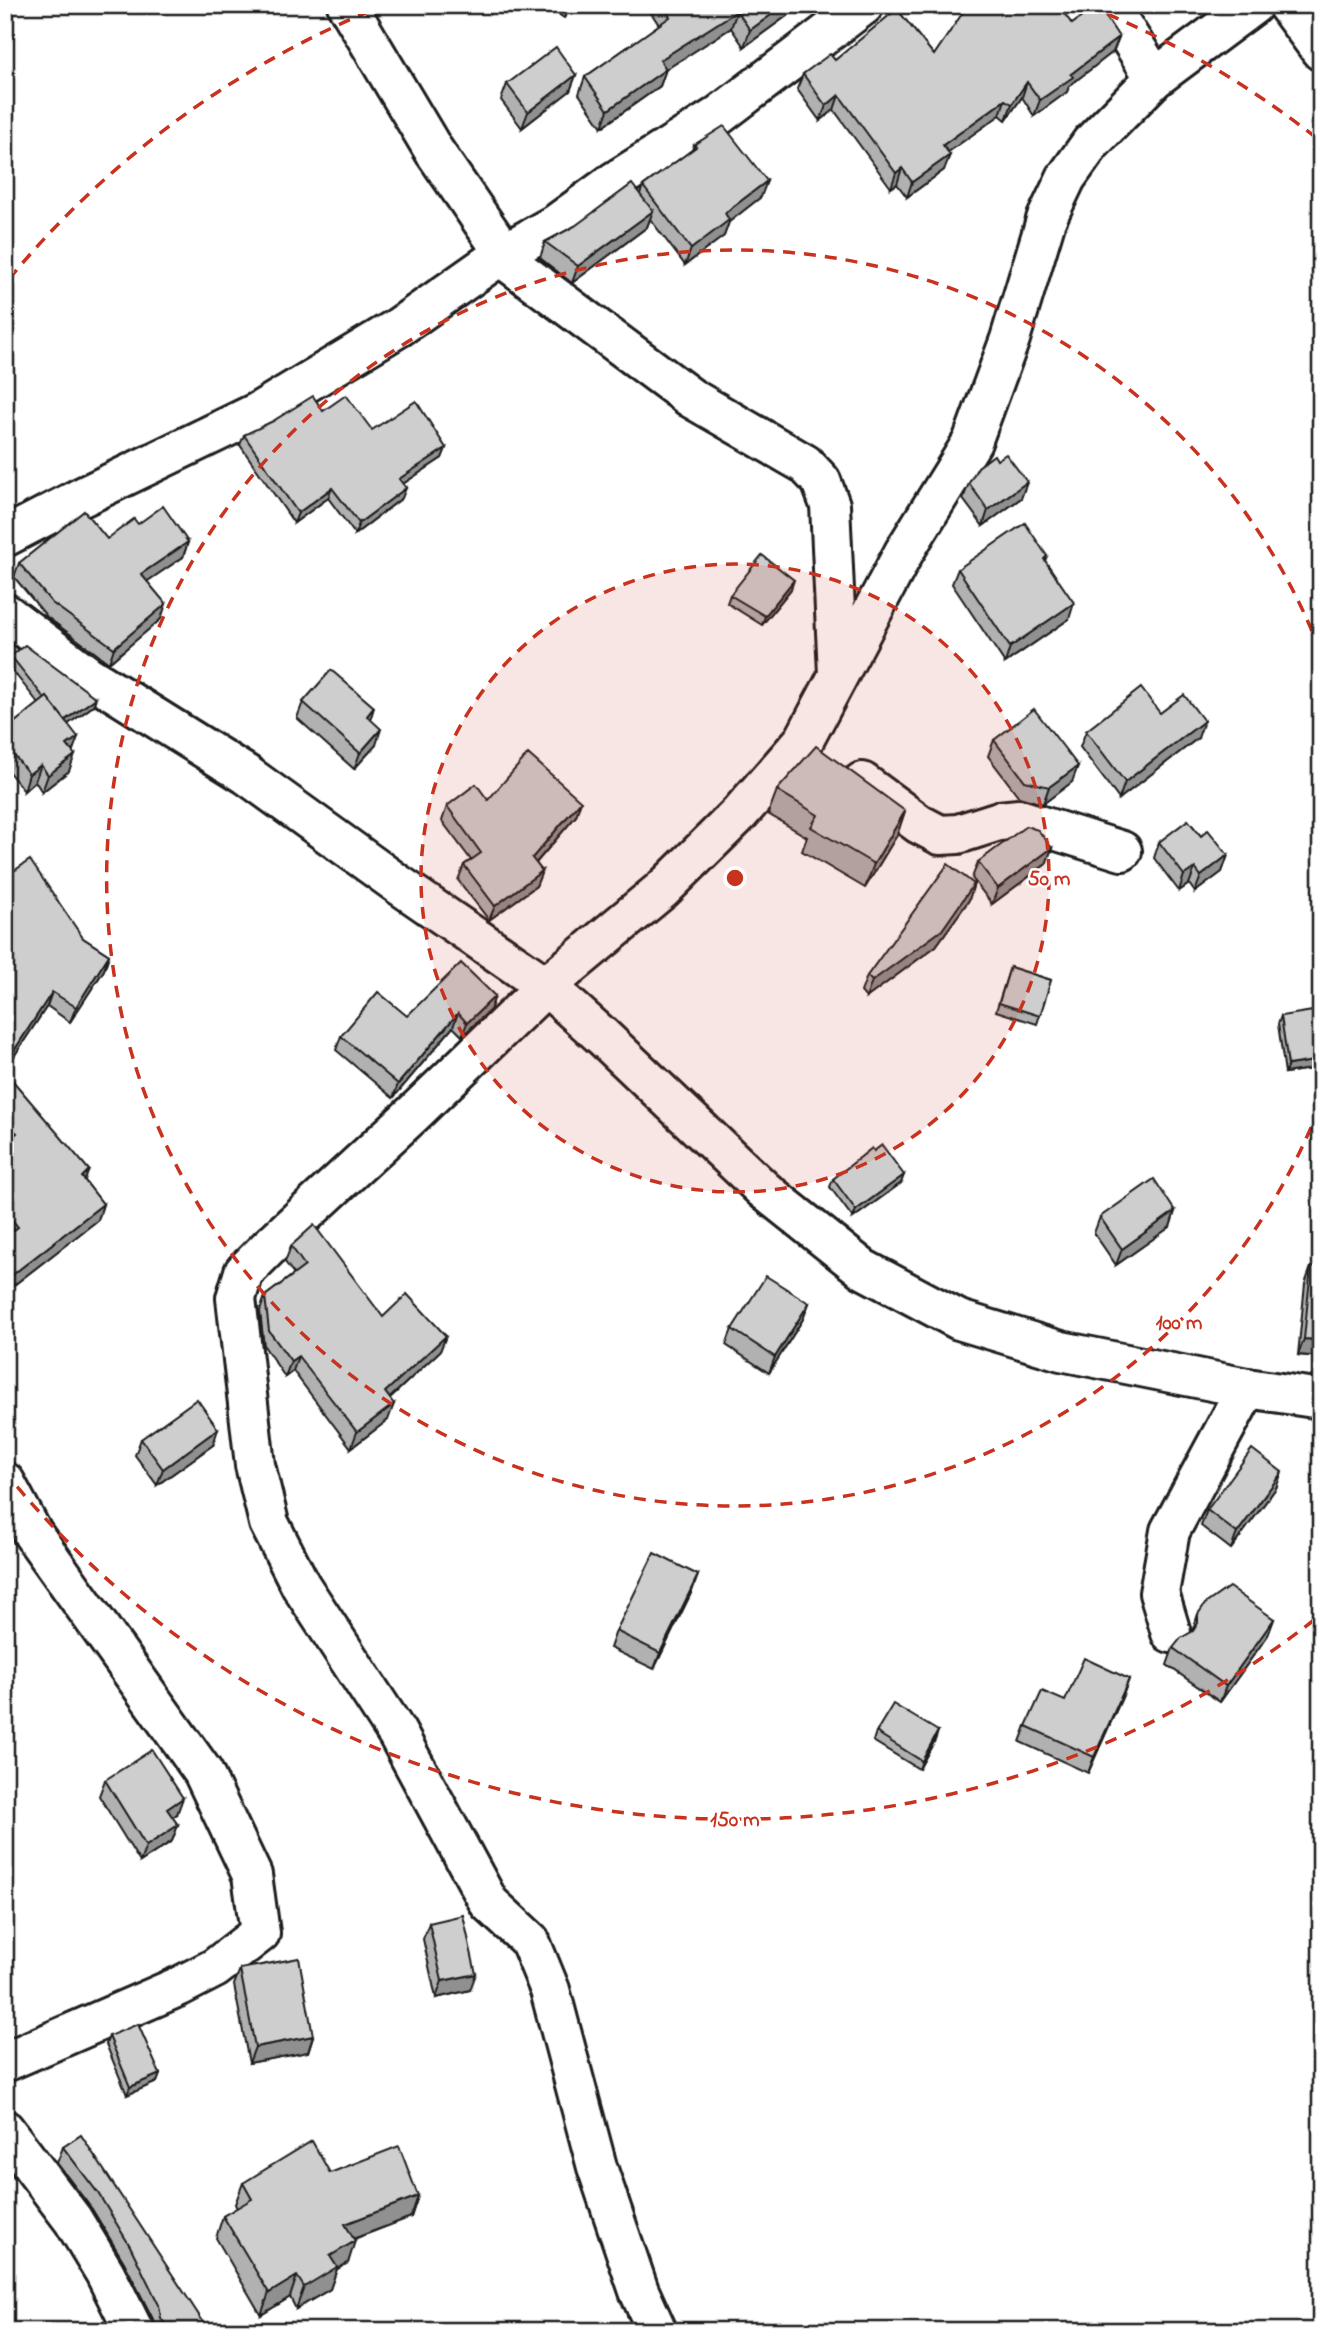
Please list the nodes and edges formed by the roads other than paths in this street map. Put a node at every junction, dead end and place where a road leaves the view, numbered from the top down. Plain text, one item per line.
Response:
1 (347, 5) edge
2 (1109, 5) edge
3 (1253, 5) edge
4 (1287, 5) edge
5 (855, 8) edge
6 (1321, 51) edge
7 (1155, 78) junction
8 (502, 254) junction
9 (5, 537) edge
10 (5, 613) edge
11 (838, 674) junction
12 (804, 740) junction
13 (1122, 851) dead end
14 (545, 986) junction
15 (1247, 1388) junction
16 (1321, 1399) edge
17 (5, 1482) edge
18 (1171, 1633) dead end
19 (5, 2062) edge
20 (5, 2130) edge
21 (134, 2331) edge
22 (657, 2331) edge

1 - 8 street
2 - 7 street
3 - 7 street
4 - 6 street
5 - 8 street
7 - 11 street
8 - 9 street
8 - 11 street
10 - 14 street
11 - 12 street
12 - 13 street
12 - 14 street
14 - 15 street
14 - 22 street
15 - 16 street
15 - 18 street
17 - 19 street
20 - 21 street

